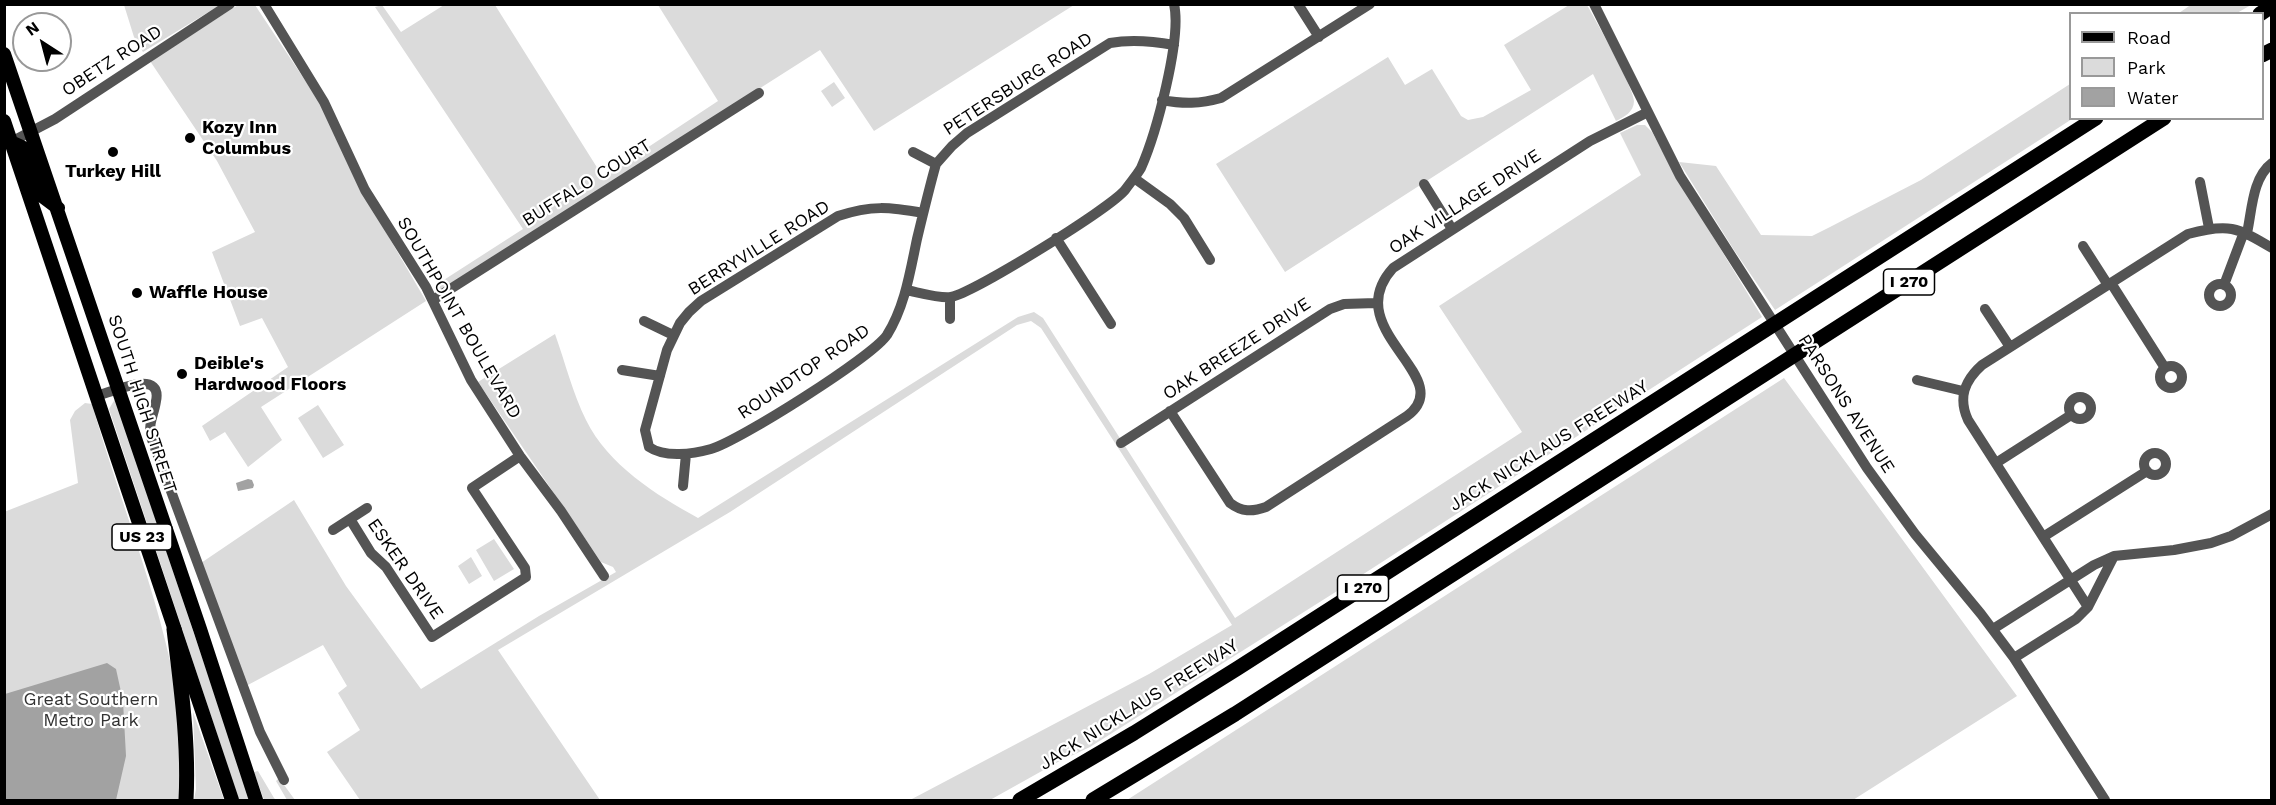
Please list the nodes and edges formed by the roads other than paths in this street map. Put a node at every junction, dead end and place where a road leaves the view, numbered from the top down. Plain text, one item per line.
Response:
1 (230, 4) edge
2 (264, 4) edge
3 (1174, 4) edge
4 (1298, 4) edge
5 (1370, 4) edge
6 (1594, 4) edge
7 (1319, 37) junction
8 (1174, 45) junction
9 (4, 54) edge
10 (759, 93) dead end
11 (1162, 100) junction
12 (1648, 112) junction
13 (2093, 120) edge
14 (2161, 120) edge
15 (4, 121) edge
16 (31, 131) junction
17 (11, 142) junction
18 (913, 152) dead end
19 (2271, 163) edge
20 (936, 164) junction
21 (1134, 178) junction
22 (2200, 182) dead end
23 (1424, 184) dead end
24 (58, 208) junction
25 (923, 213) junction
26 (2209, 228) junction
27 (1452, 229) junction
28 (2246, 233) junction
29 (1056, 238) junction
30 (2083, 246) dead end
31 (2271, 248) edge
32 (1210, 260) dead end
33 (2110, 284) junction
34 (2224, 285) dead end
35 (906, 290) junction
36 (950, 298) junction
37 (433, 300) junction
38 (1376, 303) junction
39 (1985, 309) dead end
40 (950, 319) dead end
41 (644, 321) dead end
42 (1111, 324) dead end
43 (673, 335) junction
44 (2010, 347) junction
45 (2165, 368) dead end
46 (622, 370) dead end
47 (660, 376) junction
48 (1917, 380) dead end
49 (118, 390) junction
50 (1963, 391) junction
51 (97, 396) junction
52 (1170, 411) junction
53 (2071, 415) dead end
54 (1121, 442) dead end
55 (651, 449) joint
56 (686, 454) junction
57 (520, 456) junction
58 (1996, 463) junction
59 (2147, 471) dead end
60 (683, 486) dead end
61 (366, 508) dead end
62 (2271, 514) edge
63 (350, 519) junction
64 (333, 530) dead end
65 (2043, 537) junction
66 (2114, 556) junction
67 (604, 576) dead end
68 (2070, 579) junction
69 (2088, 607) junction
70 (174, 629) junction
71 (1993, 629) junction
72 (2014, 658) junction
73 (1234, 714) junction
74 (284, 780) dead end
75 (186, 801) edge
76 (232, 801) edge
77 (256, 801) edge
78 (1020, 801) edge
79 (1093, 801) edge
80 (1111, 801) edge
81 (2105, 801) edge

1 - 16 street, OBETZ ROAD
2 - 37 street, SOUTHPOINT BOULEVARD
3 - 8 street
4 - 7 street
5 - 7 street
6 - 12 street, PARSONS AVENUE
7 - 11 street
8 - 11 street
8 - 20 street, PETERSBURG ROAD
9 - 16 main road, SOUTH HIGH STREET / US 23
10 - 37 street, BUFFALO COURT
11 - 21 street
12 - 27 street, OAK VILLAGE DRIVE
12 - 71 street, PARSONS AVENUE
13 - 78 highway, JACK NICKLAUS FREEWAY / I 270
14 - 73 highway, I 270
15 - 17 main road, US 23
16 - 17 street, OBETZ ROAD
16 - 24 main road, SOUTH HIGH STREET / US 23
17 - 24 main road
17 - 51 main road, US 23
18 - 20 street
19 - 28 street
20 - 25 street, PETERSBURG ROAD
21 - 29 street
21 - 32 street
22 - 26 street
23 - 27 street
24 - 49 main road, SOUTH HIGH STREET / US 23
25 - 35 street, ROUNDTOP ROAD
25 - 43 street, BERRYVILLE ROAD
26 - 28 street
26 - 33 street
27 - 38 street, OAK VILLAGE DRIVE
28 - 31 street
28 - 34 street
29 - 36 street
29 - 42 street
30 - 33 street
33 - 44 street
33 - 45 street
35 - 36 street
35 - 56 street, ROUNDTOP ROAD
36 - 40 street
37 - 57 street, SOUTHPOINT BOULEVARD
38 - 52 street, OAK BREEZE DRIVE
38 - 52 street
39 - 44 street
41 - 43 street
43 - 47 street, BERRYVILLE ROAD
44 - 50 street
46 - 47 street
47 - 55 street, BERRYVILLE ROAD
48 - 50 street
49 - 51 street
49 - 74 street
49 - 77 main road, SOUTH HIGH STREET / US 23
50 - 58 street
51 - 70 main road, US 23
52 - 54 street, OAK BREEZE DRIVE
53 - 58 street
55 - 56 street, ROUNDTOP ROAD
56 - 60 street
57 - 63 street, ESKER DRIVE
57 - 67 street, SOUTHPOINT BOULEVARD
58 - 65 street
59 - 65 street
61 - 63 street
62 - 66 street
63 - 64 street
65 - 68 street
66 - 68 street
66 - 69 street
68 - 69 street
68 - 71 street
69 - 72 street
70 - 75 highway
70 - 76 main road, US 23
71 - 72 street, PARSONS AVENUE
72 - 81 street, PARSONS AVENUE
73 - 79 highway, I 270
73 - 80 highway

